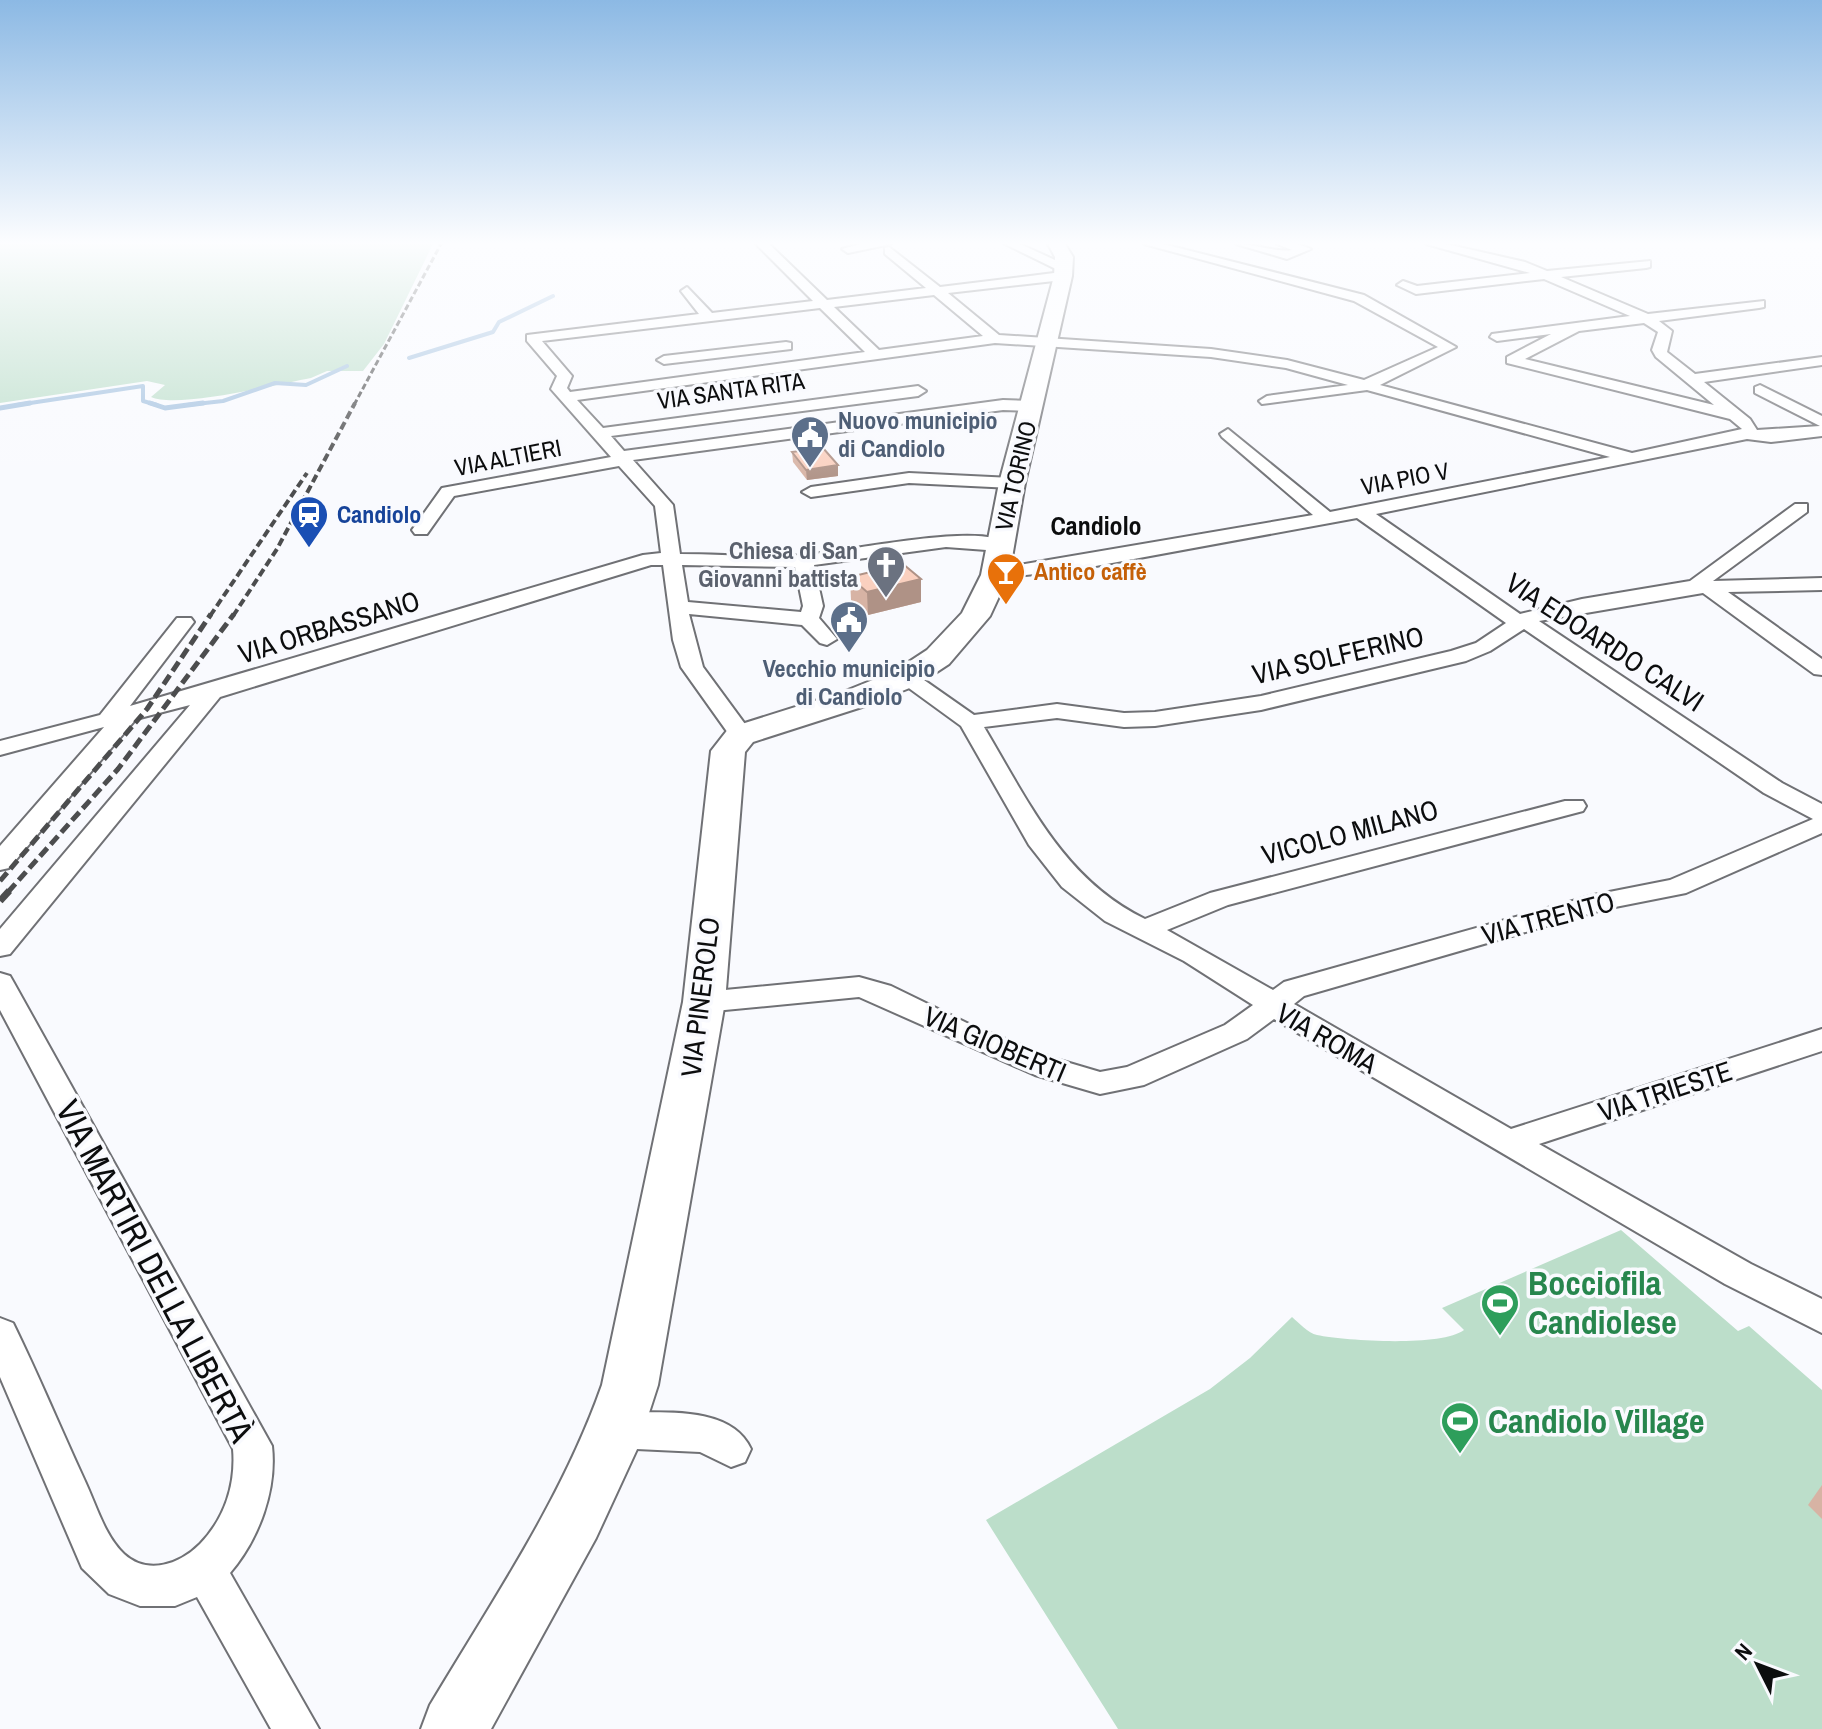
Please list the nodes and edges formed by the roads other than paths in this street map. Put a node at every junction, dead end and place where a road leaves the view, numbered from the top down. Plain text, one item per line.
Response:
1 (698, 325) edge
2 (846, 325) edge
3 (978, 325) edge
4 (1052, 325) edge
5 (1408, 325) edge
6 (1592, 325) edge
7 (1656, 325) edge
8 (1581, 326) junction
9 (1497, 337) dead end
10 (1631, 337) dead end
11 (995, 339) junction
12 (1646, 340) dead end
13 (1048, 343) junction
14 (1662, 344) junction
15 (786, 346) dead end
16 (904, 350) junction
17 (660, 353) junction
18 (874, 353) junction
19 (1822, 361) edge
20 (720, 364) dead end
21 (917, 377) junction
22 (1692, 379) junction
23 (1369, 385) junction
24 (1760, 390) dead end
25 (565, 397) junction
26 (1267, 401) dead end
27 (1033, 406) junction
28 (917, 416) junction
29 (1737, 416) junction
30 (1822, 422) edge
31 (1822, 431) edge
32 (598, 433) junction
33 (1228, 434) dead end
34 (1747, 434) junction
35 (1553, 437) junction
36 (1629, 457) junction
37 (620, 459) junction
38 (1591, 465) junction
39 (1012, 483) junction
40 (811, 492) dead end
41 (1801, 508) dead end
42 (1361, 512) junction
43 (1327, 518) junction
44 (421, 530) dead end
45 (1000, 545) junction
46 (673, 557) junction
47 (803, 561) junction
48 (995, 575) junction
49 (1822, 584) edge
50 (1707, 586) junction
51 (681, 607) junction
52 (808, 619) junction
53 (184, 622) dead end
54 (1521, 622) junction
55 (827, 639) dead end
56 (1822, 669) edge
57 (906, 678) junction
58 (212, 692) junction
59 (119, 716) junction
60 (970, 722) junction
61 (741, 735) junction
62 (0, 748) edge
63 (1574, 806) dead end
64 (1822, 814) edge
65 (1822, 824) edge
66 (27, 832) junction
67 (0, 840) edge
68 (0, 862) edge
69 (1146, 930) junction
70 (0, 947) edge
71 (0, 983) edge
72 (704, 1002) junction
73 (1273, 1006) junction
74 (1822, 1040) edge
75 (1508, 1142) junction
76 (1822, 1317) edge
77 (0, 1334) edge
78 (615, 1430) junction
79 (731, 1449) dead end
80 (206, 1572) junction
81 (296, 1729) edge
82 (454, 1729) edge

1 - 17 street
2 - 18 street
3 - 11 street
4 - 13 main road, VIA TORINO
5 - 23 street
6 - 8 street
7 - 14 street
8 - 9 street
8 - 10 street
8 - 29 street
11 - 13 street
11 - 16 street
12 - 14 street
13 - 23 street
13 - 27 main road, VIA TORINO
14 - 22 street
15 - 17 street
16 - 18 street
16 - 21 street
17 - 18 street
17 - 20 street
17 - 25 street
17 - 25 street
19 - 22 street
21 - 28 street
21 - 32 street, VIA SANTA RITA
22 - 29 street
23 - 26 street
23 - 35 street
24 - 30 street
25 - 32 street
27 - 28 street, VIA ALTIERI
27 - 39 main road, VIA TORINO
28 - 37 street, VIA ALTIERI
29 - 34 street
31 - 34 street, VIA PIO V
32 - 37 street
33 - 43 street
34 - 36 street, VIA PIO V
35 - 36 street
35 - 38 street
36 - 38 street, VIA PIO V
37 - 44 street, VIA ALTIERI
37 - 46 street
38 - 42 street, VIA PIO V
39 - 40 street
39 - 45 main road, VIA TORINO
41 - 50 street
42 - 43 street, VIA PIO V
42 - 54 street, VIA EDOARDO CALVI
43 - 48 street, VIA PIO V
45 - 47 street, VIA ORBASSANO
45 - 48 main road, VIA TORINO
46 - 47 street, VIA ORBASSANO
46 - 51 street
46 - 58 street, VIA ORBASSANO
47 - 52 street
48 - 57 main road, VIA TORINO
49 - 50 street, VIA SOLFERINO
50 - 54 street, VIA SOLFERINO
50 - 56 street
51 - 52 street
51 - 61 street
52 - 55 street
53 - 59 street
54 - 60 street, VIA SOLFERINO
54 - 64 street, VIA EDOARDO CALVI
57 - 60 street, VIA ROMA
57 - 61 main road
58 - 59 street, VIA ORBASSANO
58 - 70 street
59 - 62 street, VIA ORBASSANO
59 - 66 street
60 - 69 street, VIA ROMA
61 - 72 main road, VIA PINEROLO
63 - 69 street, VICOLO MILANO
65 - 73 street, VIA TRENTO
66 - 67 street
66 - 68 street
69 - 73 street, VIA ROMA
71 - 80 street, VIA MARTIRI DELLA LIBERTÀ
72 - 73 street, VIA GIOBERTI
72 - 78 main road, VIA PINEROLO
73 - 75 street, VIA ROMA
74 - 75 street, VIA TRIESTE
75 - 76 street, VIA ROMA
77 - 80 street
78 - 79 street
78 - 82 main road, VIA PINEROLO
80 - 81 street

